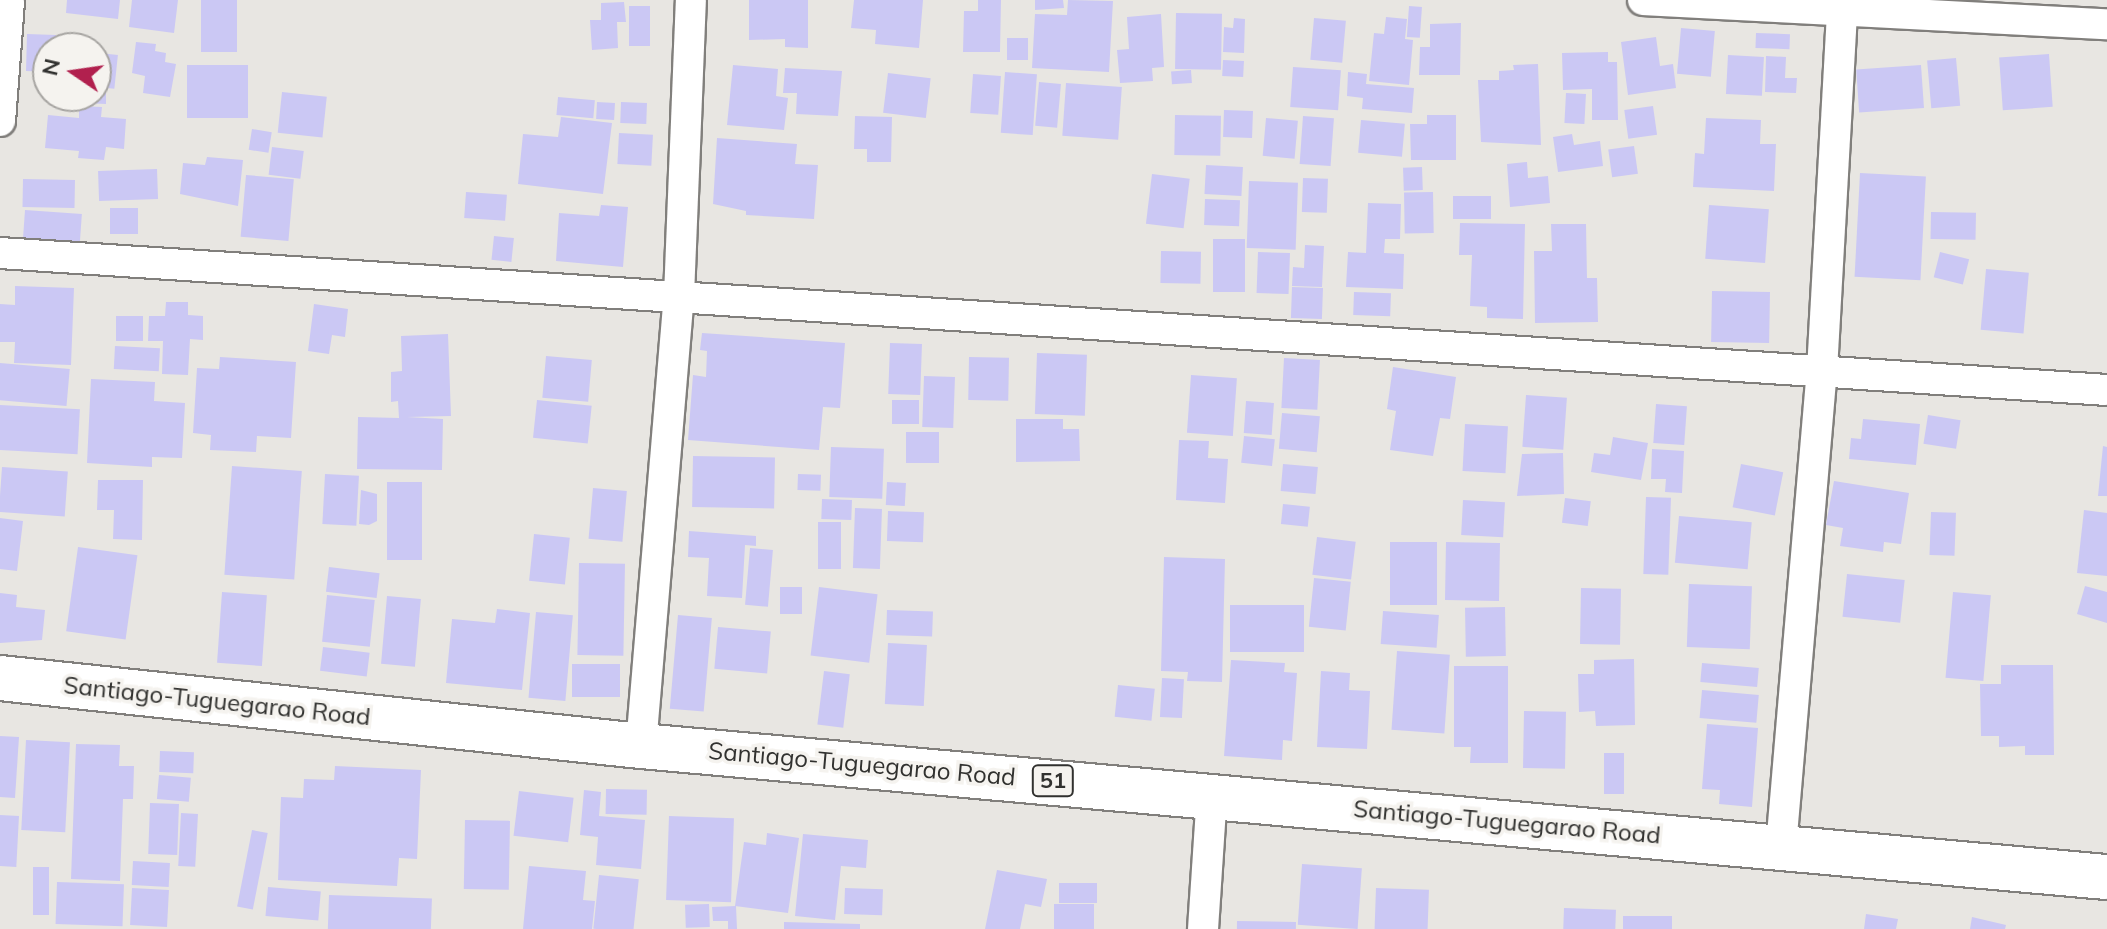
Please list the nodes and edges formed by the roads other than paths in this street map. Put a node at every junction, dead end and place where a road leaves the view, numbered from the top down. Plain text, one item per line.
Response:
1 (9, 0) edge
2 (691, 0) edge
3 (1643, 0) edge
4 (1842, 6) edge
5 (2107, 24) edge
6 (0, 121) edge
7 (0, 253) edge
8 (679, 296) junction
9 (1822, 371) junction
10 (2107, 390) edge
11 (0, 678) edge
12 (641, 746) junction
13 (1212, 794) junction
14 (1781, 847) junction
15 (2107, 877) edge
16 (1203, 929) edge

1 - 6 street
2 - 8 street
3 - 4 street
4 - 5 street
4 - 9 street
7 - 8 street
8 - 9 street
8 - 12 street
9 - 10 street
9 - 14 street
11 - 12 highway, Santiago-Tuguegarao Road / 51
12 - 13 highway, Santiago-Tuguegarao Road / 51
13 - 14 highway, Santiago-Tuguegarao Road / 51
13 - 16 street
14 - 15 highway, Santiago-Tuguegarao Road / 51

